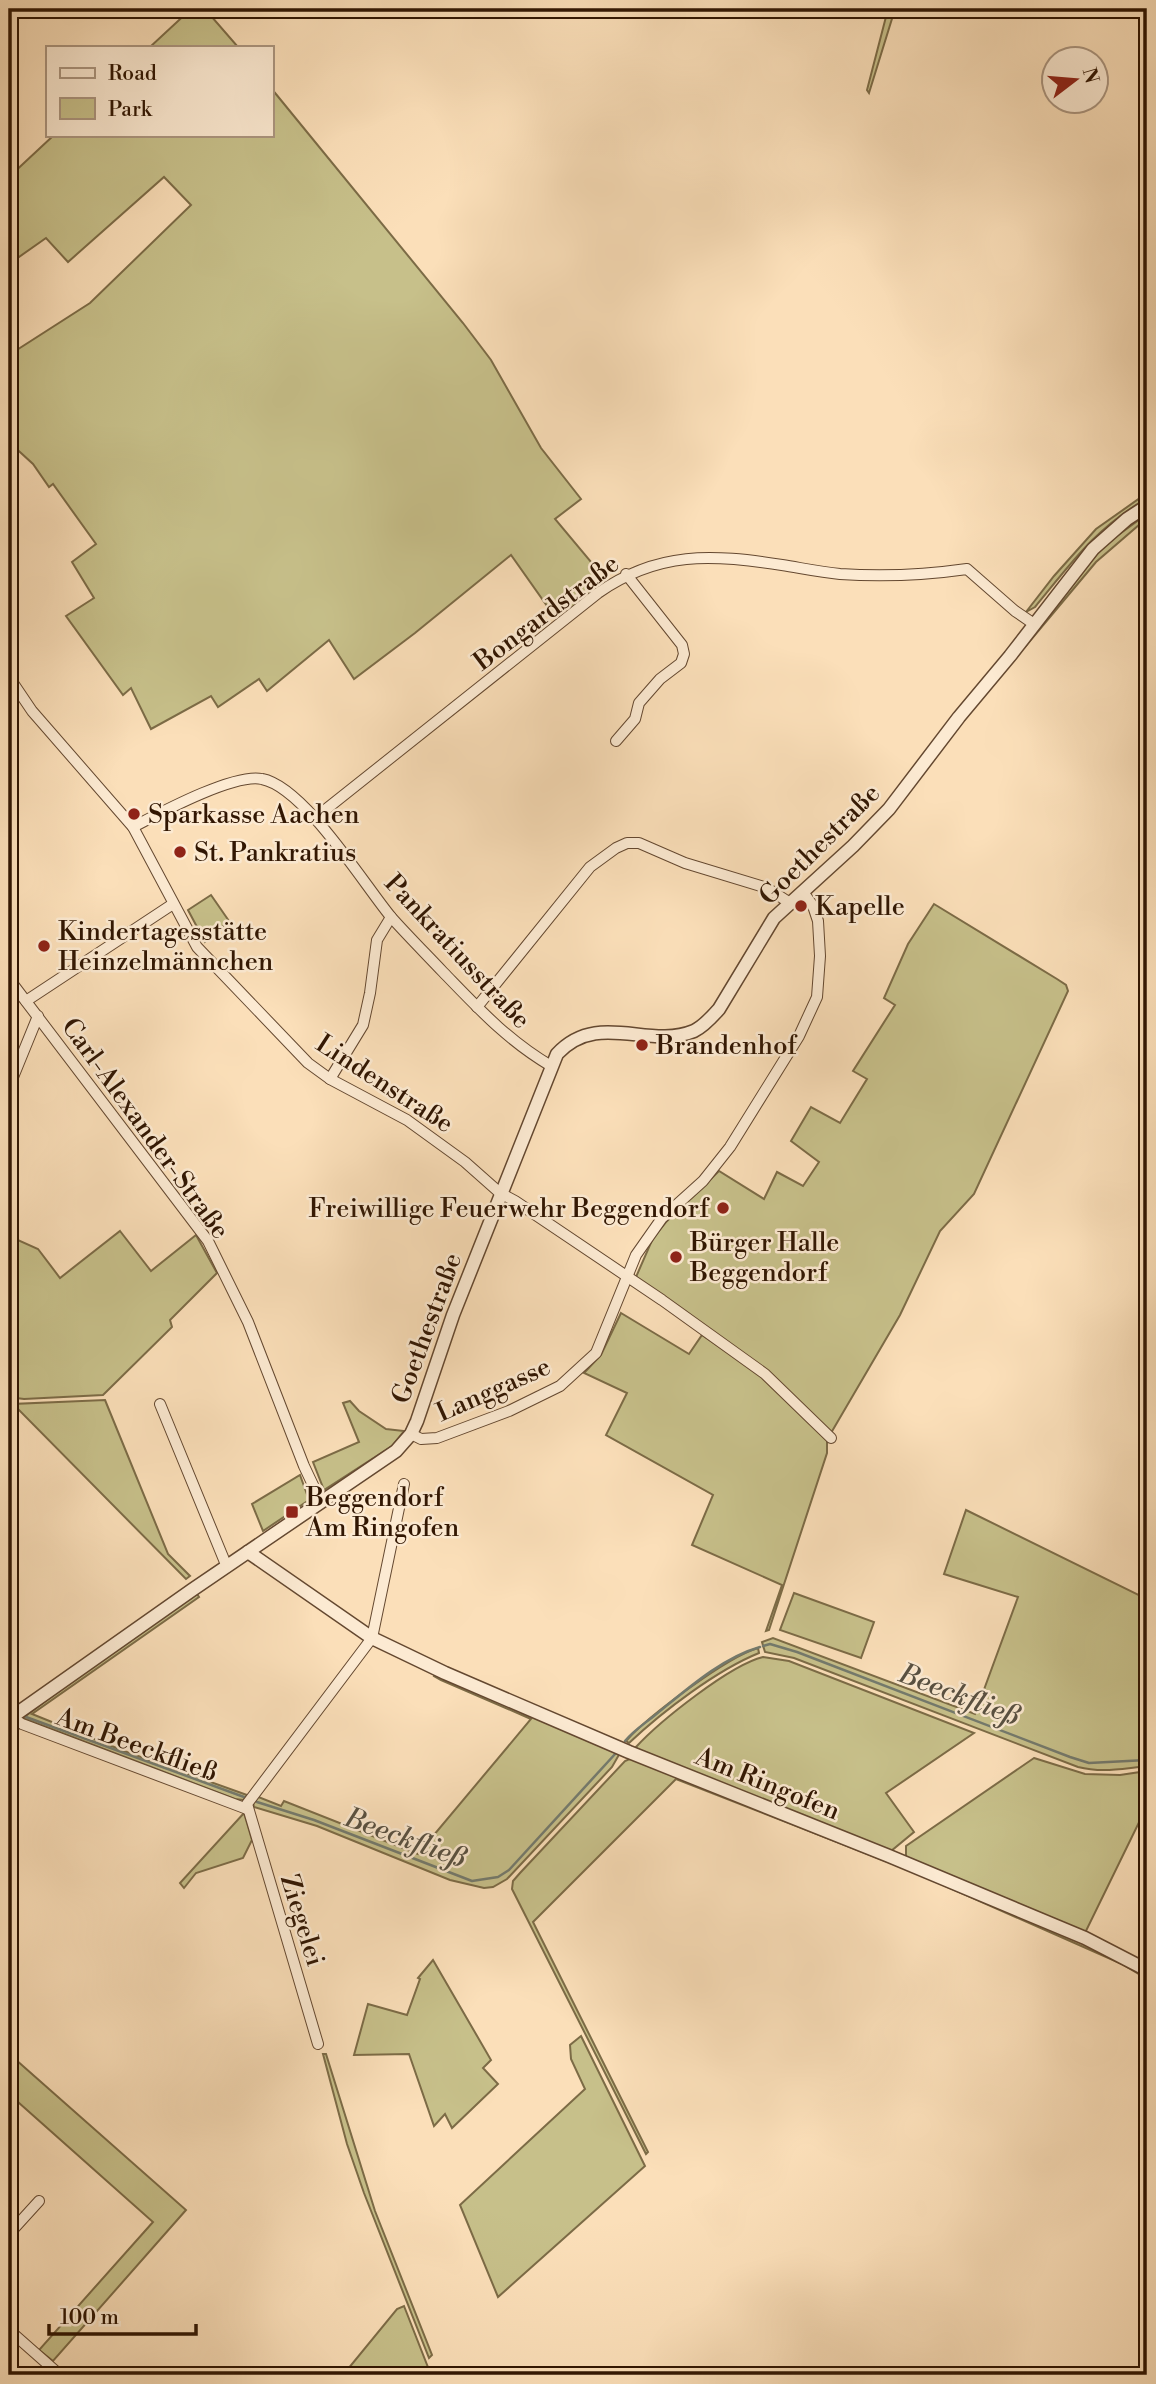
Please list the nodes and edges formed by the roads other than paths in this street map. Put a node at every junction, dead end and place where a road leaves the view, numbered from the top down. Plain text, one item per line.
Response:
1 (1147, 506) edge
2 (626, 574) junction
3 (1034, 624) junction
4 (9, 677) edge
5 (617, 741) dead end
6 (315, 818) junction
7 (133, 827) junction
8 (803, 892) junction
9 (790, 903) junction
10 (173, 904) junction
11 (391, 917) junction
12 (9, 979) edge
13 (26, 1001) junction
14 (477, 1007) junction
15 (38, 1016) junction
16 (551, 1066) junction
17 (330, 1079) junction
18 (9, 1087) edge
19 (500, 1194) junction
20 (627, 1278) junction
21 (160, 1404) dead end
22 (411, 1434) junction
23 (831, 1438) dead end
24 (404, 1484) dead end
25 (321, 1502) junction
26 (248, 1552) junction
27 (227, 1567) junction
28 (372, 1638) junction
29 (10, 1718) edge
30 (247, 1809) junction
31 (1147, 1970) edge
32 (318, 2044) dead end
33 (39, 2201) dead end
34 (9, 2234) edge
35 (9, 2330) edge
36 (53, 2373) edge

1 - 3 street, Goethestraße
2 - 3 street, Bongardstraße
2 - 5 street
2 - 6 street, Bongardstraße
3 - 8 street, Goethestraße
4 - 7 street, Lindenstraße
6 - 7 street, Pankratiusstraße
6 - 11 street, Pankratiusstraße
7 - 10 street, Lindenstraße
8 - 9 street, Goethestraße
8 - 20 street, Langgasse
9 - 14 street
9 - 16 street, Goethestraße
10 - 13 street
10 - 17 street, Lindenstraße
11 - 14 street, Pankratiusstraße
11 - 17 street
12 - 13 street, Carl-Alexander-Straße
13 - 15 street, Carl-Alexander-Straße
14 - 16 street, Pankratiusstraße
15 - 18 street
15 - 25 street, Carl-Alexander-Straße
16 - 19 street, Goethestraße
17 - 19 street, Lindenstraße
19 - 20 street, Lindenstraße
19 - 22 street, Goethestraße
20 - 22 street, Langgasse
20 - 23 street, Lindenstraße
21 - 27 street
22 - 25 street, Goethestraße
24 - 28 street
25 - 26 street, Goethestraße
26 - 27 street, Goethestraße
26 - 28 street, Am Ringofen
27 - 29 street, Goethestraße
28 - 30 street
28 - 31 street, Am Ringofen
29 - 30 street, Am Beeckfließ
30 - 32 street, Ziegelei
33 - 34 street
35 - 36 street

